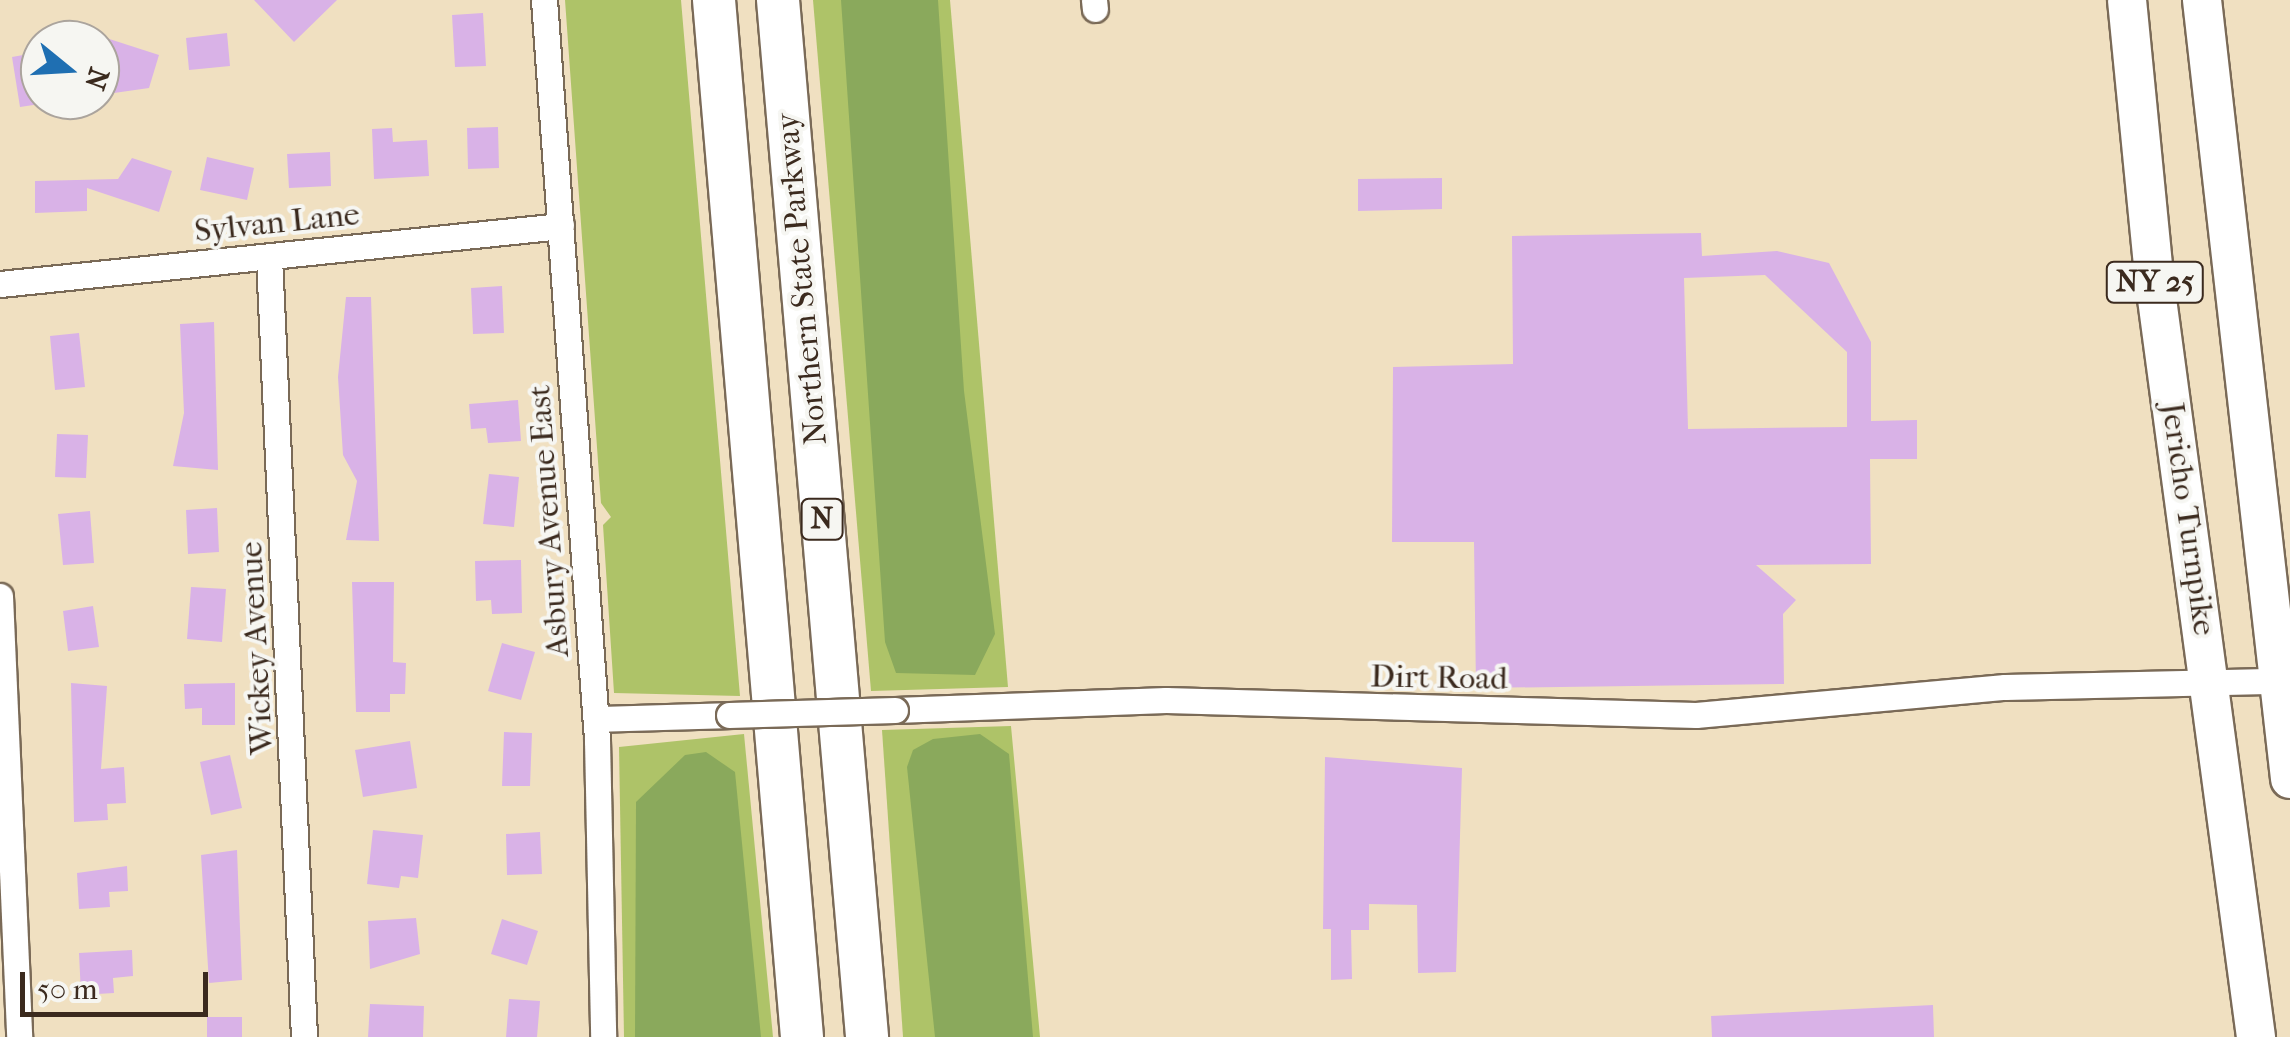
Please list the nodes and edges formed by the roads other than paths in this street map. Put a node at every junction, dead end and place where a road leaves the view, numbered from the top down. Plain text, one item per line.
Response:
1 (544, 0) edge
2 (714, 0) edge
3 (778, 0) edge
4 (2127, 0) edge
5 (2202, 0) edge
6 (561, 226) junction
7 (270, 256) junction
8 (0, 284) edge
9 (0, 596) edge
10 (2279, 682) junction
11 (2211, 683) junction
12 (596, 719) junction
13 (2290, 778) edge
14 (19, 1037) edge
15 (304, 1037) edge
16 (603, 1037) edge
17 (802, 1037) edge
18 (866, 1037) edge
19 (2256, 1037) edge

1 - 6 street, Asbury Avenue East
2 - 17 highway, Northern State Parkway / N
3 - 18 highway, Northern State Parkway / N
4 - 11 main road, Jericho Turnpike / NY 25
5 - 10 main road, NY 25
6 - 7 street, Sylvan Lane
6 - 12 street, Asbury Avenue East
7 - 8 street, Sylvan Lane
7 - 15 street, Wickey Avenue
9 - 14 street
10 - 11 street, Dirt Road
10 - 13 main road, NY 25
11 - 12 street, Dirt Road, bridge
11 - 19 main road, Jericho Turnpike / NY 25
12 - 16 street, Asbury Avenue East

